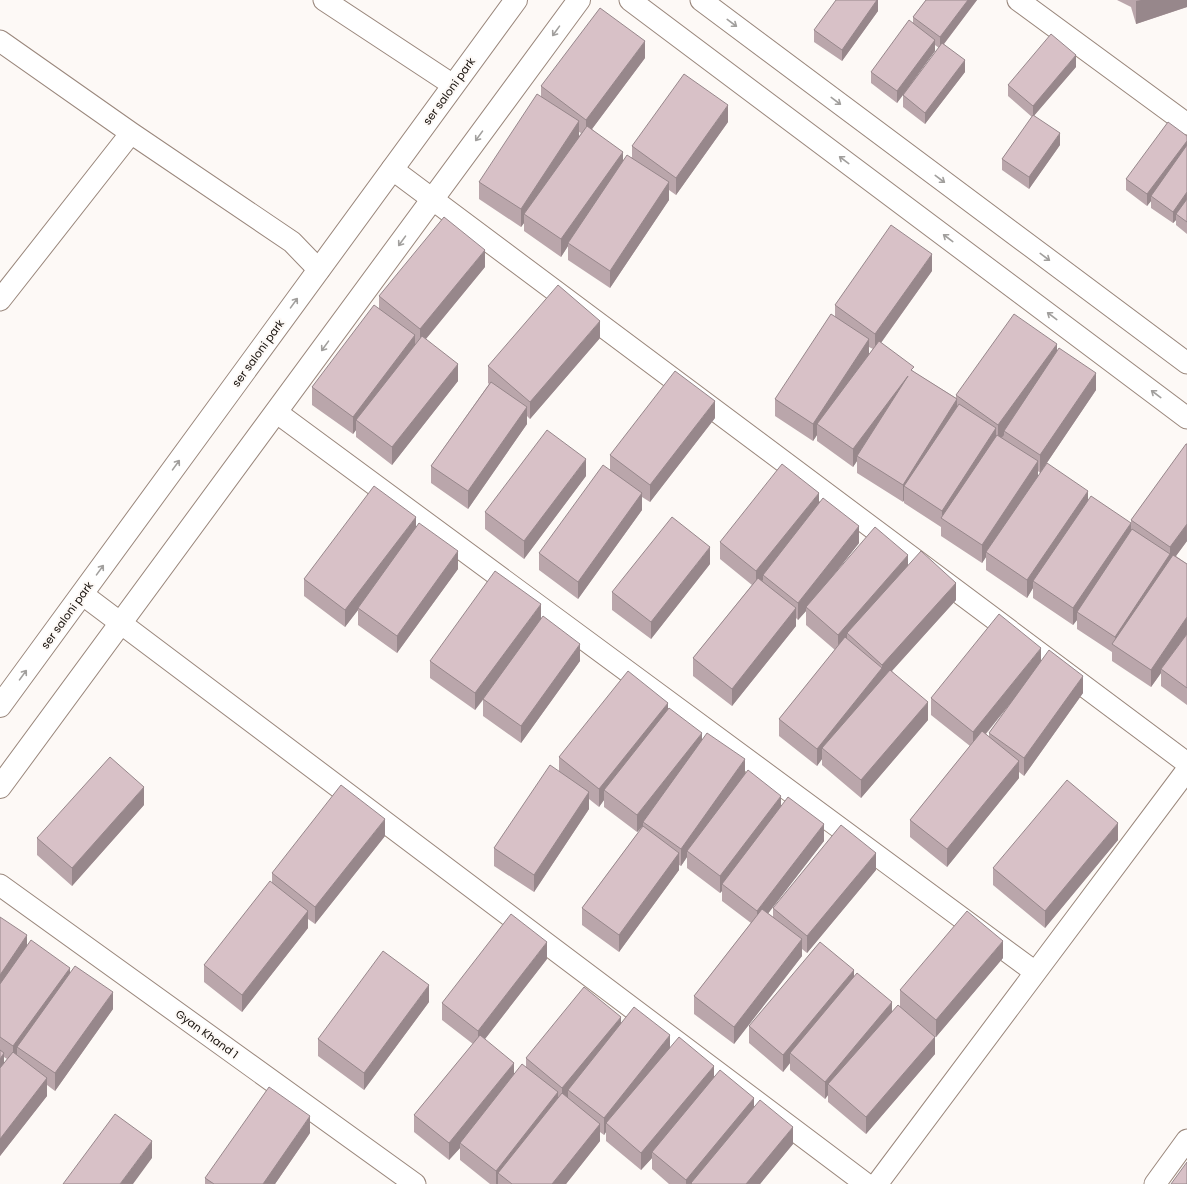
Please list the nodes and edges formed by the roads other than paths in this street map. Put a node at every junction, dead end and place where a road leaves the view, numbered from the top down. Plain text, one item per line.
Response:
1 (324, 0) edge
2 (516, 0) edge
3 (579, 0) edge
4 (630, 0) edge
5 (701, 0) edge
6 (1018, 0) edge
7 (0, 41) edge
8 (454, 85) junction
9 (1187, 124) edge
10 (131, 134) junction
11 (392, 169) junction
12 (432, 199) junction
13 (319, 270) junction
14 (4, 286) edge
15 (1187, 363) edge
16 (276, 412) junction
17 (1187, 418) edge
18 (82, 594) junction
19 (121, 623) junction
20 (0, 706) edge
21 (1187, 763) edge
22 (1187, 770) edge
23 (0, 787) edge
24 (0, 885) edge
25 (1035, 972) junction
26 (1187, 1140) edge
27 (415, 1184) edge
28 (866, 1184) edge
29 (877, 1184) edge
30 (1155, 1184) edge

1 - 8 street
2 - 8 street, ser saloni park
3 -> 12 street
17 -> 4 street
5 -> 15 street
6 - 9 street
7 - 10 street
8 - 11 street, ser saloni park
10 - 13 street
10 - 14 street
11 - 12 street
11 - 13 street, ser saloni park
12 -> 16 street
12 - 21 street
18 -> 13 street, ser saloni park
16 - 19 street
16 - 25 street
18 - 19 street
20 -> 18 street, ser saloni park
19 - 23 street
19 - 28 street
22 - 25 street
24 - 27 street, Gyan Khand 1
25 - 29 street
26 - 30 street

